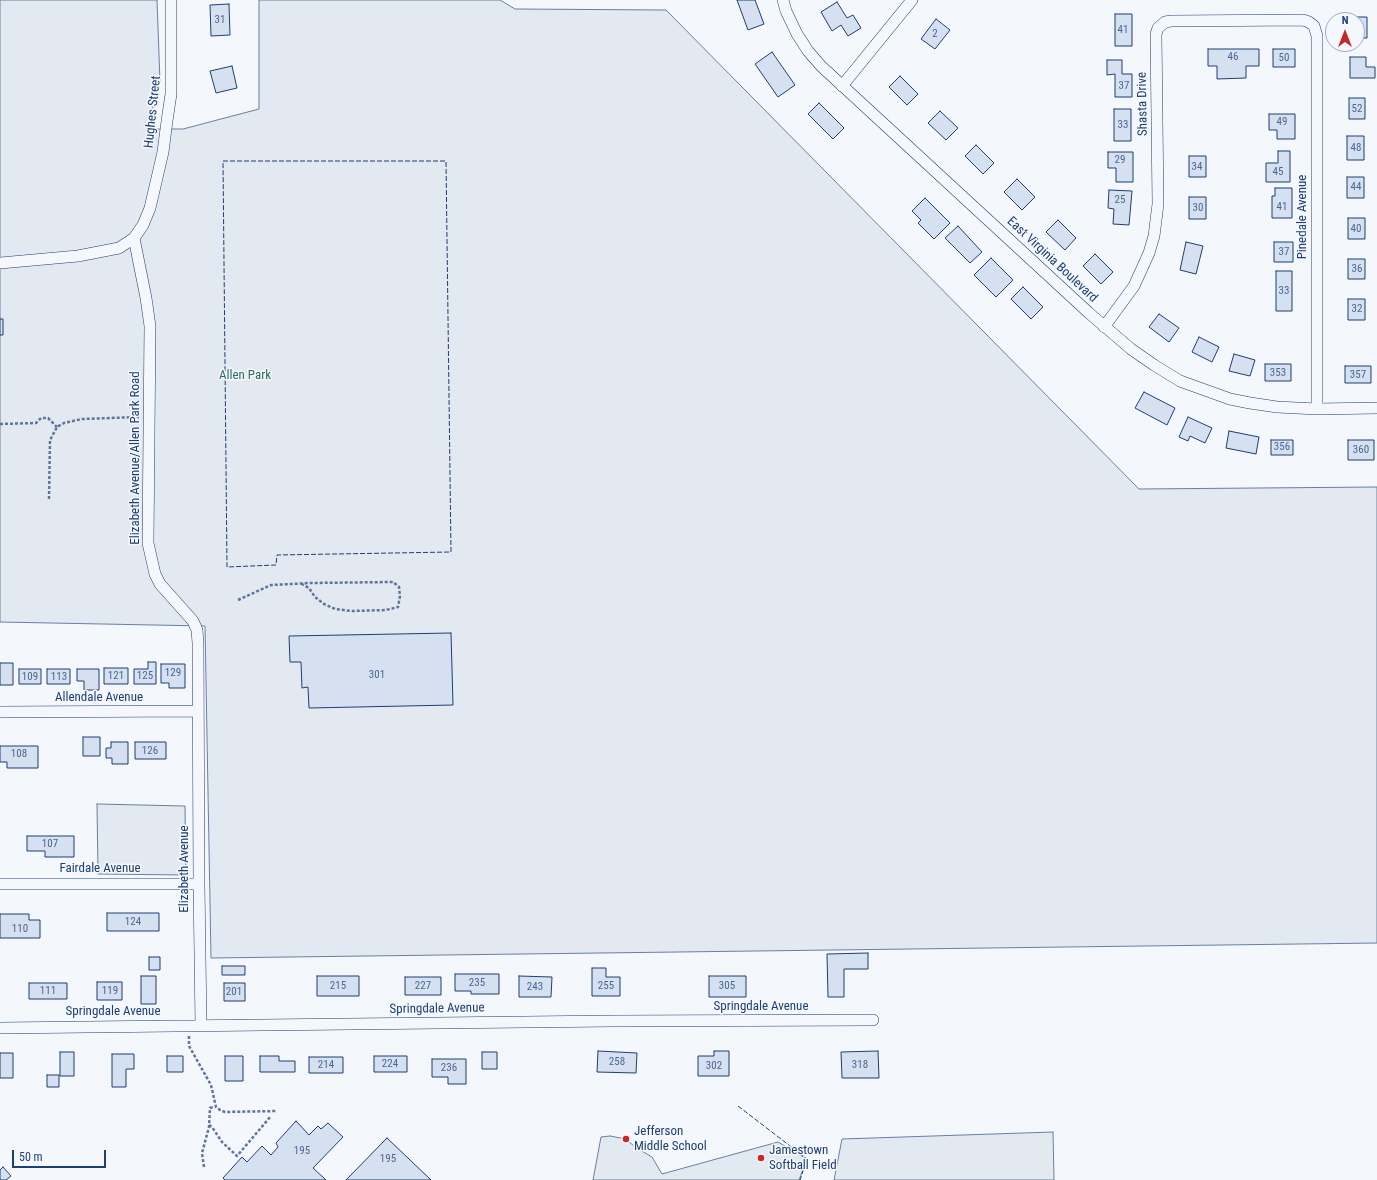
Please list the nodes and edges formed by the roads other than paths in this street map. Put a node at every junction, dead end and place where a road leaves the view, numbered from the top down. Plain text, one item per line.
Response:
1 (171, 0) edge
2 (783, 0) edge
3 (912, 0) edge
4 (1314, 26) joint
5 (842, 86) junction
6 (134, 238) junction
7 (0, 263) edge
8 (1104, 327) junction
9 (1377, 408) edge
10 (1317, 409) junction
11 (198, 711) junction
12 (0, 712) edge
13 (0, 884) edge
14 (199, 884) junction
15 (873, 1020) dead end
16 (201, 1026) junction
17 (0, 1028) edge

1 - 6 street, Hughes Street
2 - 5 street, East Virginia Boulevard
3 - 5 street
4 - 8 street, Shasta Drive
4 - 10 street, Pinedale Avenue
5 - 8 street, East Virginia Boulevard
6 - 7 street
6 - 11 street, Elizabeth Avenue/Allen Park Road
8 - 10 street, East Virginia Boulevard
9 - 10 street, East Virginia Boulevard
11 - 12 street, Allendale Avenue
11 - 14 street, Elizabeth Avenue
13 - 14 street, Fairdale Avenue
14 - 16 street, Elizabeth Avenue
15 - 16 street, Springdale Avenue
16 - 17 street, Springdale Avenue

